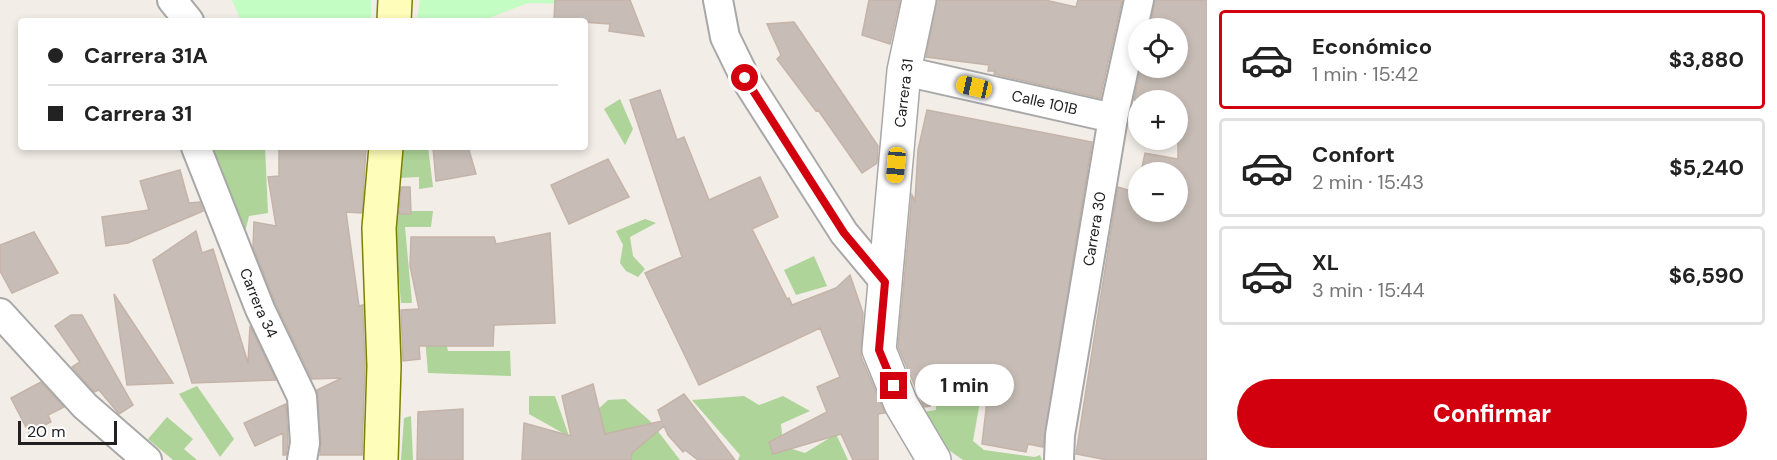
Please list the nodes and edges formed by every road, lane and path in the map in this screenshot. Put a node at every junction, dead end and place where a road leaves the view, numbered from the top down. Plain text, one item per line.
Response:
1 (172, 0) edge
2 (395, 0) edge
3 (718, 0) edge
4 (919, 0) edge
5 (1138, 0) edge
6 (187, 18) edge
7 (394, 18) edge
8 (904, 71) junction
9 (1113, 118) junction
10 (197, 150) edge
11 (386, 150) edge
12 (885, 282) junction
13 (0, 313) edge
14 (147, 460) edge
15 (302, 460) edge
16 (381, 460) edge
17 (934, 460) edge
18 (1059, 460) edge

1 - 6 street
2 - 7 main road
3 - 12 street
4 - 8 street, Carrera 31
5 - 9 street, Carrera 30
8 - 9 street, Calle 101B
8 - 12 street, Carrera 31
9 - 18 street, Carrera 30
10 - 15 street, Carrera 34
11 - 16 main road
12 - 17 street, Carrera 31
13 - 14 street

